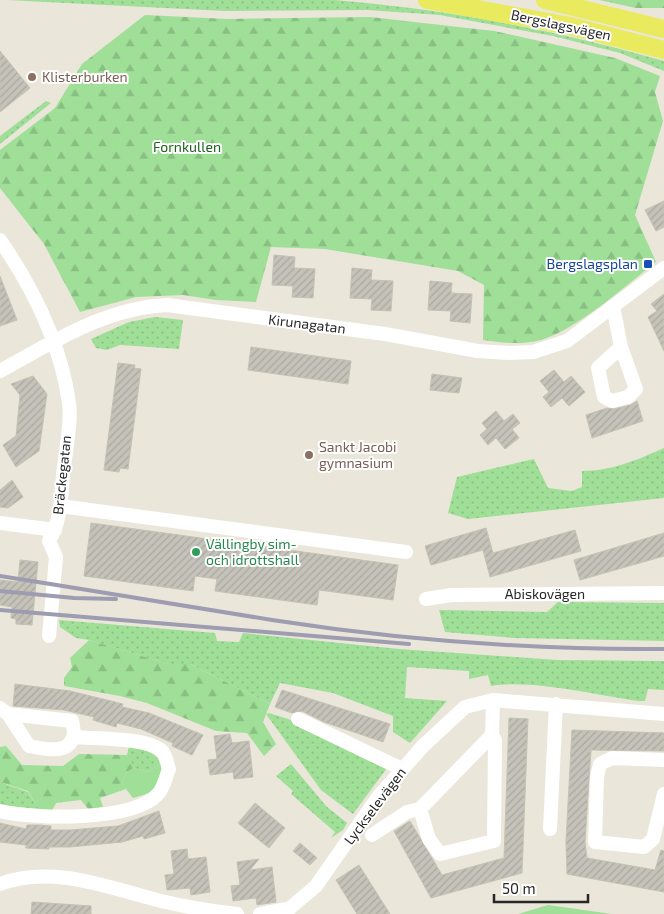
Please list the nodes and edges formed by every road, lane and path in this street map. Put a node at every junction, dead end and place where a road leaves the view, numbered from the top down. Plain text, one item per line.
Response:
1 (427, 0) edge
2 (545, 0) edge
3 (664, 29) edge
4 (664, 50) edge
5 (0, 240) edge
6 (664, 268) edge
7 (613, 306) junction
8 (54, 342) junction
9 (621, 347) dead end
10 (0, 371) edge
11 (60, 506) junction
12 (0, 523) edge
13 (55, 530) junction
14 (406, 552) dead end
15 (664, 593) edge
16 (426, 599) dead end
17 (49, 636) dead end
18 (493, 700) junction
19 (556, 704) junction
20 (4, 711) edge
21 (664, 714) edge
22 (298, 718) dead end
23 (492, 735) junction
24 (74, 737) junction
25 (664, 760) edge
26 (402, 769) junction
27 (664, 794) edge
28 (420, 809) junction
29 (0, 811) edge
30 (550, 829) dead end
31 (372, 836) dead end
32 (0, 884) edge
33 (236, 914) edge
34 (260, 914) edge

1 - 4 main road, Bergslagsvägen
2 - 3 main road, Bergslagsvägen
5 - 8 street, Bräckegatan
6 - 7 street, Kirunagatan
7 - 8 street, Kirunagatan
7 - 9 street
8 - 10 street, Kirunagatan
8 - 11 street, Bräckegatan
11 - 13 street, Bräckegatan
11 - 14 street
12 - 13 street
13 - 17 street, Bräckegatan
15 - 16 street, Abiskovägen
18 - 19 street, Lyckselevägen
18 - 23 street
18 - 26 street, Lyckselevägen
19 - 21 street, Lyckselevägen
19 - 30 street
20 - 24 street
20 - 24 street
22 - 26 street
23 - 28 street
23 - 28 street
24 - 29 street
25 - 27 street
26 - 34 street, Lyckselevägen
28 - 31 street
32 - 33 street

